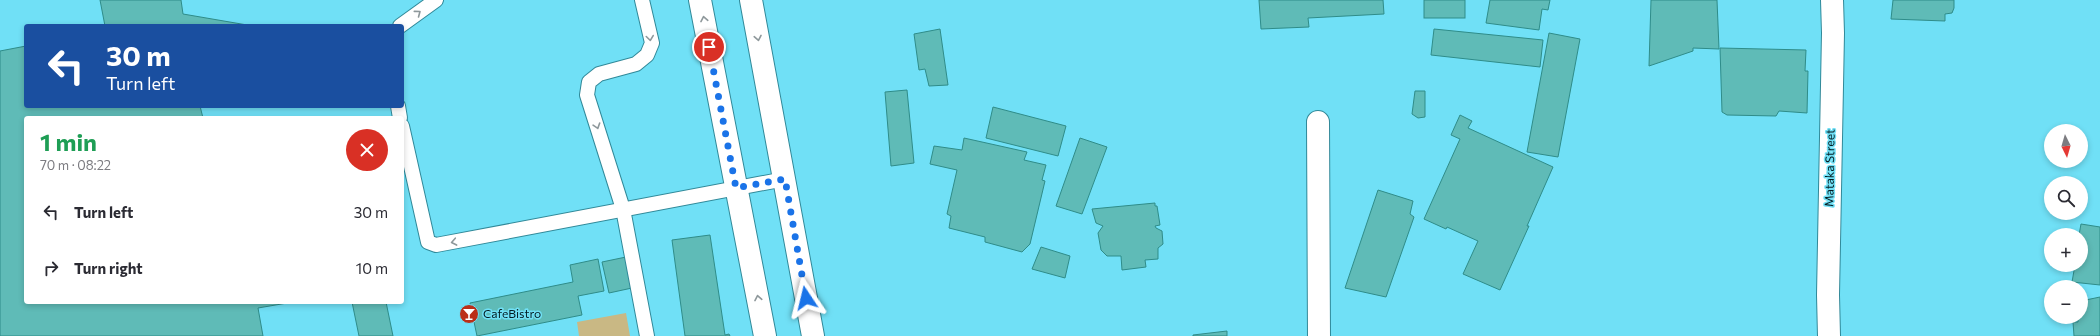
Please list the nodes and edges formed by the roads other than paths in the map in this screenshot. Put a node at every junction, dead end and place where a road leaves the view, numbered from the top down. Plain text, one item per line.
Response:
1 (436, 0) edge
2 (642, 0) edge
3 (700, 0) edge
4 (751, 0) edge
5 (1832, 0) edge
6 (403, 24) edge
7 (1318, 122) dead end
8 (404, 135) edge
9 (785, 179) junction
10 (736, 188) junction
11 (623, 209) junction
12 (647, 336) edge
13 (765, 336) edge
14 (814, 336) edge
15 (1319, 336) edge
16 (1829, 336) edge

6 -> 1 lane
2 -> 11 lane
10 -> 3 street
4 -> 9 street
5 - 16 street, Mataka Street
7 - 15 street
11 -> 8 lane
9 - 10 lane
9 - 14 street
10 - 11 lane
13 -> 10 street
11 - 12 lane

